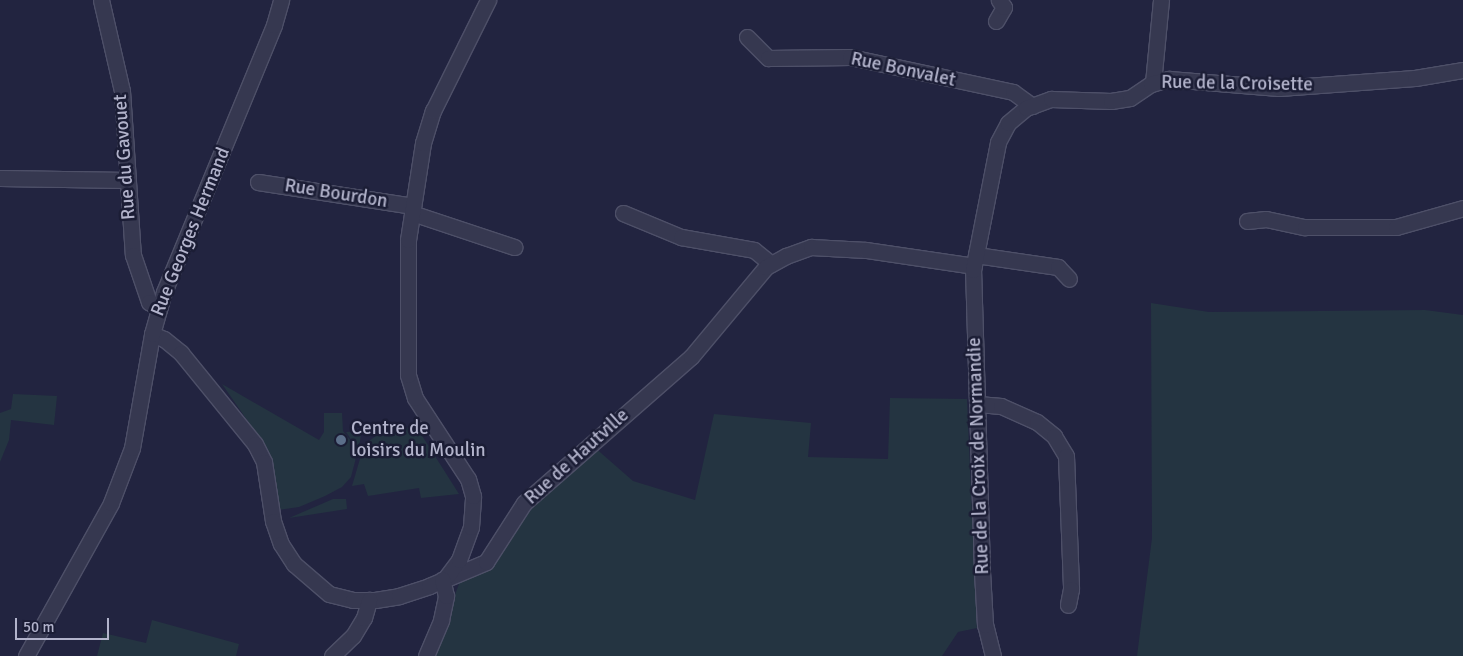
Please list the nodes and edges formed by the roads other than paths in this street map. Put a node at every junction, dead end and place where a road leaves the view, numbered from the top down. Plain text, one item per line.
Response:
1 (101, 0) edge
2 (281, 0) edge
3 (488, 0) edge
4 (1000, 0) edge
5 (1161, 0) edge
6 (996, 21) dead end
7 (747, 37) dead end
8 (1463, 70) edge
9 (1153, 83) junction
10 (1032, 106) junction
11 (0, 178) edge
12 (127, 180) junction
13 (258, 182) dead end
14 (1463, 208) edge
15 (413, 210) junction
16 (623, 213) dead end
17 (1247, 221) dead end
18 (514, 247) dead end
19 (975, 260) junction
20 (770, 264) junction
21 (1069, 279) dead end
22 (160, 308) junction
23 (152, 334) junction
24 (978, 404) junction
25 (445, 578) junction
26 (369, 600) junction
27 (1068, 605) dead end
28 (26, 656) edge
29 (332, 656) edge
30 (426, 656) edge
31 (994, 656) edge

1 - 12 street, Rue du Gavouet
2 - 22 street, Rue Georges Hermand
3 - 15 street
4 - 6 street
5 - 9 street
7 - 10 street, Rue Bonvalet
8 - 9 street, Rue de la Croisette
9 - 10 street, Rue de la Croisette
10 - 19 street, Rue de la Croisette
11 - 12 street
12 - 22 street, Rue du Gavouet
13 - 15 street, Rue Bourdon
14 - 17 street
15 - 18 street, Rue Bourdon
15 - 25 street
16 - 20 street
19 - 20 street, Rue de Hautville
19 - 21 street, Rue de Hautville
19 - 24 street, Rue de la Croix de Normandie
20 - 25 street, Rue de Hautville
22 - 23 street, Rue Georges Hermand
23 - 26 street, Rue de Hautville
23 - 28 street, Rue Georges Hermand
24 - 27 street
24 - 31 street, Rue de la Croix de Normandie
25 - 26 street, Rue de Hautville
25 - 30 street
26 - 29 street

